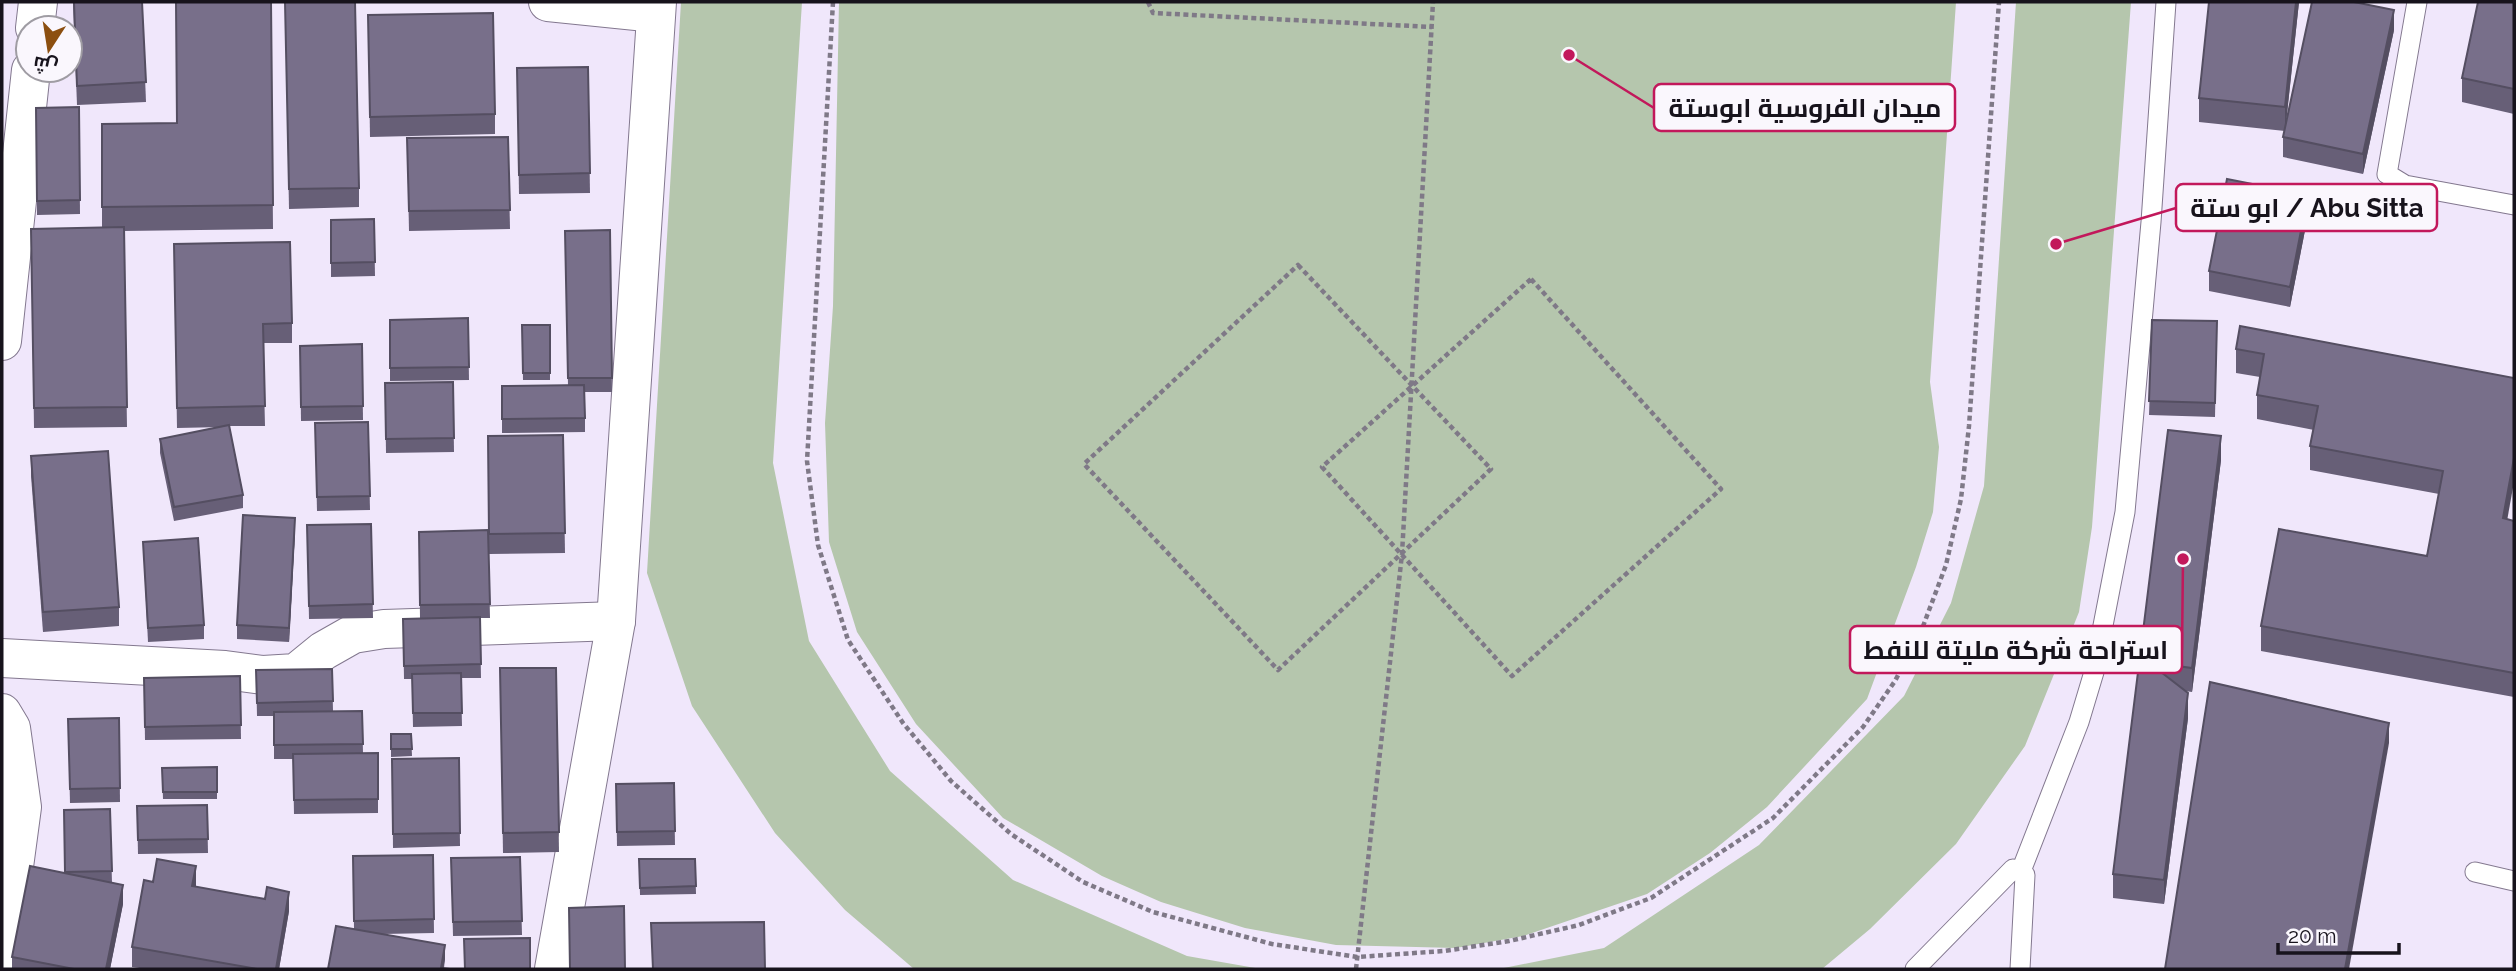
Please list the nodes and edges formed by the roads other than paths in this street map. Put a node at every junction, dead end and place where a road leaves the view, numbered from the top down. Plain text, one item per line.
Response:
1 (548, 2) edge
2 (2166, 2) edge
3 (2417, 2) edge
4 (657, 7) edge
5 (30, 84) edge
6 (2514, 205) edge
7 (2, 341) edge
8 (617, 621) junction
9 (2, 658) edge
10 (2, 713) edge
11 (2021, 871) junction
12 (2474, 872) dead end
13 (2514, 881) edge
14 (2, 956) edge
15 (554, 969) edge
16 (1916, 969) edge
17 (2020, 969) edge

1 - 4 street
2 - 11 lane
3 - 6 lane
4 - 8 street
5 - 7 street
8 - 9 street
8 - 15 street
10 - 14 street
11 - 16 lane
11 - 17 lane
12 - 13 lane

